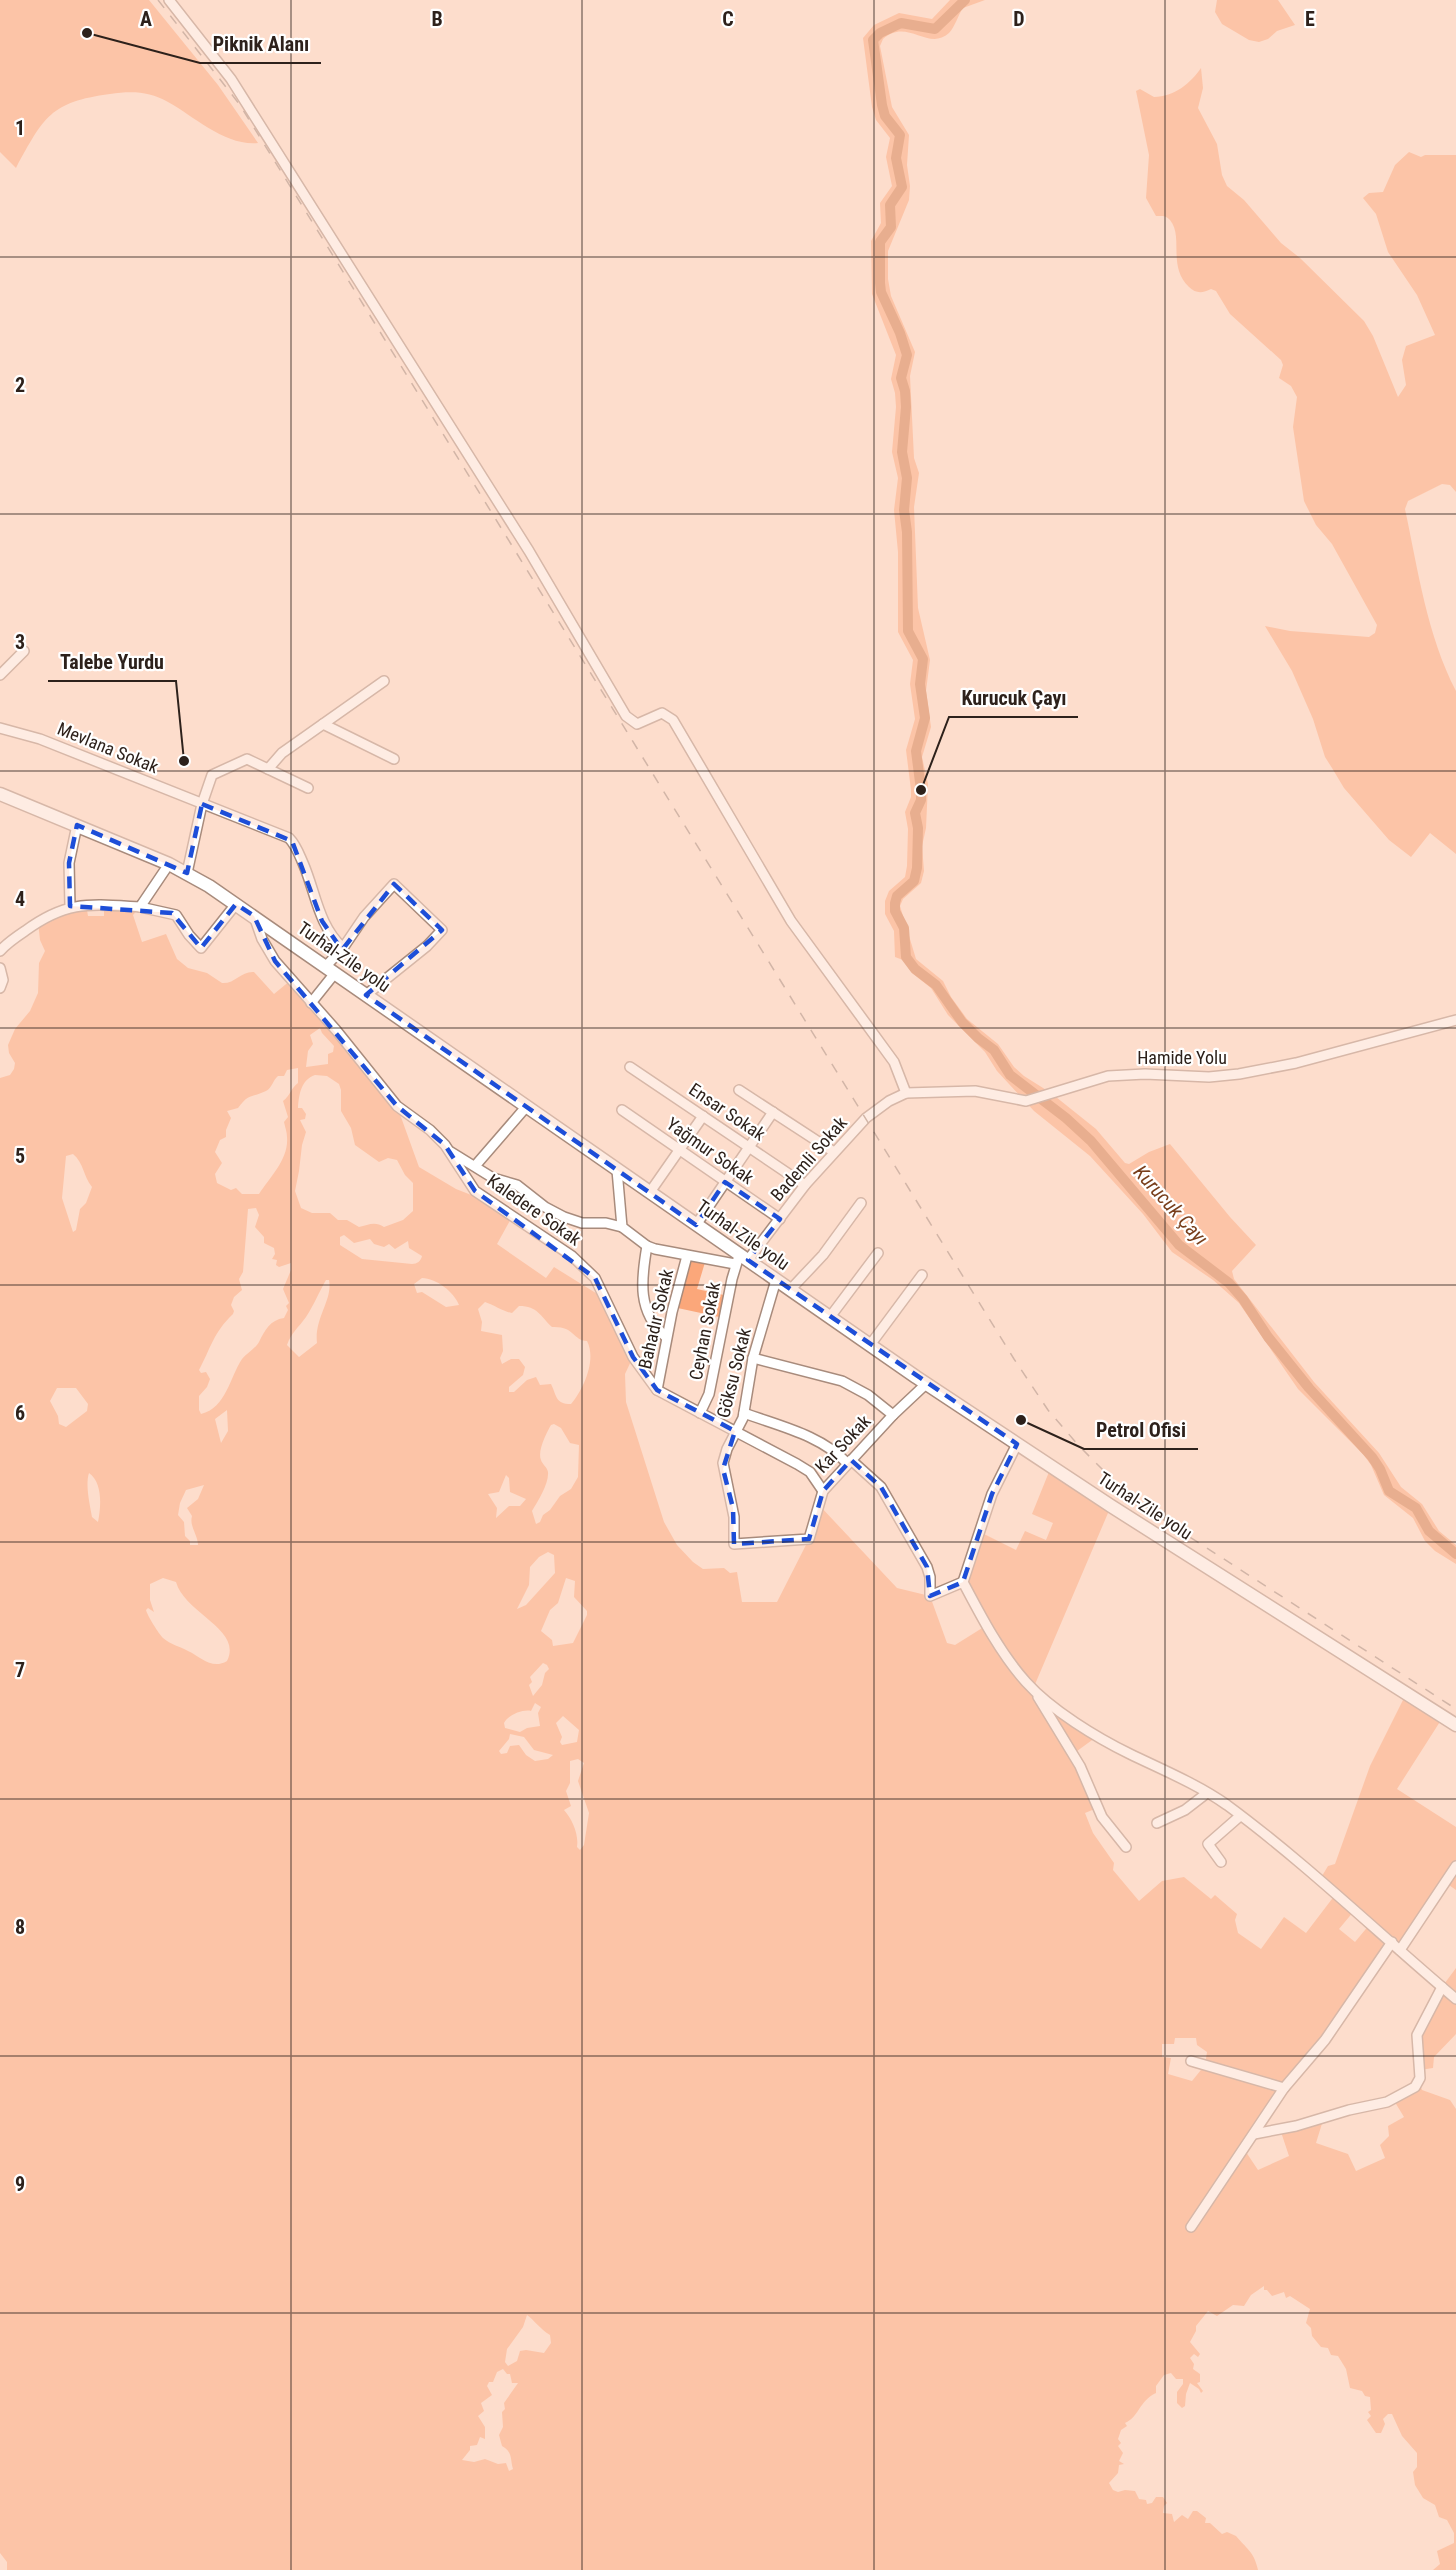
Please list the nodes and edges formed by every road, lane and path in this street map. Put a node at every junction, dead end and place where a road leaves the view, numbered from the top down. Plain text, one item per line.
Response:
1 (170, 0) edge
2 (24, 651) dead end
3 (0, 675) edge
4 (384, 681) dead end
5 (323, 724) junction
6 (0, 728) edge
7 (394, 759) dead end
8 (268, 769) junction
9 (308, 788) dead end
10 (0, 794) edge
11 (202, 804) junction
12 (77, 825) junction
13 (169, 864) junction
14 (187, 873) junction
15 (236, 904) junction
16 (70, 906) junction
17 (140, 907) junction
18 (254, 916) junction
19 (2, 946) edge
20 (343, 948) junction
21 (0, 968) edge
22 (330, 970) junction
23 (0, 988) edge
24 (366, 995) junction
25 (311, 1003) junction
26 (1456, 1020) edge
27 (630, 1067) dead end
28 (739, 1090) dead end
29 (906, 1093) junction
30 (526, 1107) junction
31 (622, 1110) dead end
32 (773, 1112) junction
33 (703, 1116) junction
34 (749, 1147) junction
35 (679, 1150) junction
36 (451, 1152) junction
37 (834, 1152) junction
38 (476, 1166) junction
39 (616, 1170) junction
40 (725, 1182) junction
41 (805, 1185) junction
42 (650, 1192) junction
43 (861, 1203) dead end
44 (780, 1219) junction
45 (696, 1225) junction
46 (622, 1227) junction
47 (647, 1246) junction
48 (878, 1253) dead end
49 (687, 1256) junction
50 (741, 1260) junction
51 (922, 1275) dead end
52 (776, 1280) junction
53 (790, 1290) junction
54 (830, 1317) junction
55 (666, 1337) junction
56 (870, 1345) junction
57 (753, 1358) junction
58 (927, 1384) junction
59 (657, 1390) junction
60 (700, 1413) junction
61 (744, 1413) junction
62 (893, 1415) junction
63 (736, 1432) junction
64 (1017, 1444) junction
65 (849, 1462) junction
66 (823, 1491) junction
67 (734, 1544) joint
68 (963, 1582) junction
69 (1036, 1693) junction
70 (1456, 1725) edge
71 (1207, 1793) junction
72 (1240, 1816) junction
73 (1157, 1823) dead end
74 (1126, 1847) dead end
75 (1221, 1862) dead end
76 (1456, 1866) edge
77 (1392, 1942) junction
78 (1400, 1950) junction
79 (1442, 1987) junction
80 (1456, 1999) edge
81 (1191, 2061) dead end
82 (1284, 2088) junction
83 (1254, 2134) junction
84 (1191, 2227) dead end

1 - 29 street
2 - 3 street
4 - 5 street
5 - 7 street
5 - 8 street
6 - 11 street, Mevlana Sokak
8 - 9 street
8 - 11 street
10 - 12 main road, Turhal-Zile yolu
11 - 14 street
11 - 20 street, Mevlana Sokak
12 - 13 main road, Turhal-Zile yolu
12 - 16 street
13 - 14 main road, Turhal-Zile yolu
13 - 17 street
14 - 15 main road, Turhal-Zile yolu
15 - 17 street
15 - 18 main road, Turhal-Zile yolu
16 - 17 street
16 - 19 street
18 - 22 main road, Turhal-Zile yolu
18 - 25 street, Kaledere Sokak
20 - 22 street
20 - 24 street
21 - 23 street
22 - 24 main road, Turhal-Zile yolu
22 - 25 street
24 - 30 main road, Turhal-Zile yolu
25 - 36 street, Kaledere Sokak
26 - 29 street, Hamide Yolu
27 - 33 street, Ensar Sokak
28 - 32 street
29 - 37 street, Bademli Sokak
30 - 38 street
30 - 39 main road, Turhal-Zile yolu
31 - 35 street, Yağmur Sokak
32 - 34 street
32 - 37 street
33 - 34 street, Ensar Sokak
33 - 35 street
34 - 40 street
34 - 41 street, Ensar Sokak
35 - 40 street, Yağmur Sokak
35 - 42 street
36 - 38 street
36 - 59 street, Kaledere Sokak
37 - 41 street, Bademli Sokak
38 - 46 street
39 - 42 main road, Turhal-Zile yolu
39 - 46 street
40 - 44 street, Yağmur Sokak
40 - 45 street
41 - 44 street, Bademli Sokak
42 - 45 main road, Turhal-Zile yolu
43 - 53 street
44 - 50 street, Bademli Sokak
45 - 50 main road, Turhal-Zile yolu
46 - 47 street
47 - 49 street
47 - 55 street
48 - 54 street
49 - 50 street
49 - 55 street, Bahadır Sokak
50 - 52 main road, Turhal-Zile yolu
50 - 60 street, Ceyhan Sokak
51 - 56 street
52 - 53 main road, Turhal-Zile yolu
52 - 57 street, Göksu Sokak
53 - 54 main road, Turhal-Zile yolu
54 - 56 main road, Turhal-Zile yolu
55 - 59 street, Bahadır Sokak
56 - 58 main road, Turhal-Zile yolu
57 - 61 street, Göksu Sokak
57 - 62 street
58 - 62 street, Kar Sokak
58 - 64 main road, Turhal-Zile yolu
59 - 60 street, Kaledere Sokak
60 - 63 street, Kaledere Sokak
61 - 63 street, Göksu Sokak
61 - 65 street
62 - 65 street, Kar Sokak
63 - 66 street, Kaledere Sokak
63 - 67 street, Göksu Sokak
64 - 68 street
64 - 70 main road, Turhal-Zile yolu
65 - 66 street, Kar Sokak
65 - 68 street
66 - 67 street, Kar Sokak
68 - 69 street
69 - 71 street
69 - 74 street
71 - 72 street
71 - 73 street
72 - 75 street
72 - 77 street
76 - 78 street
77 - 78 street
77 - 82 street
78 - 79 street
79 - 80 street
79 - 83 street
81 - 82 street
82 - 83 street
83 - 84 street

